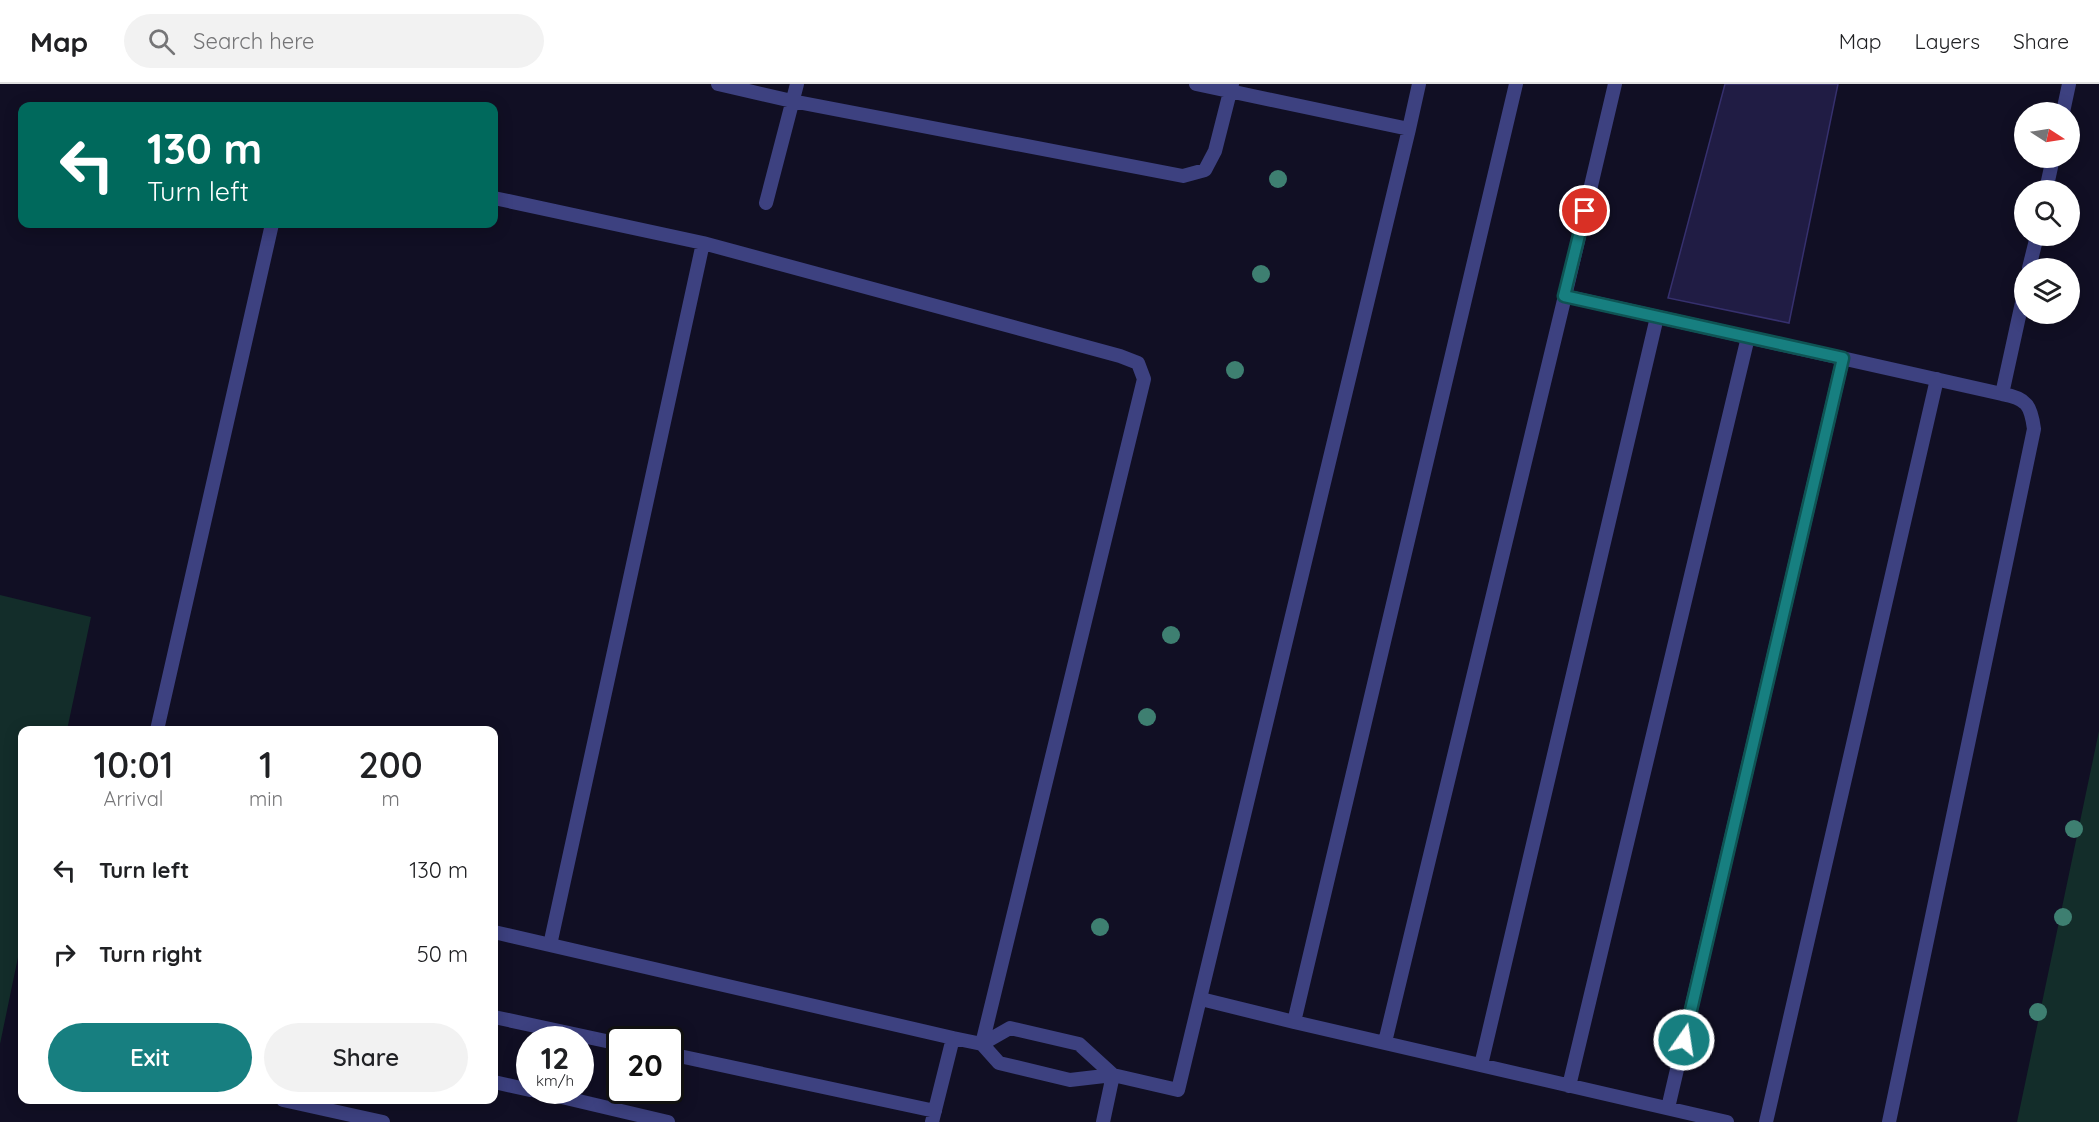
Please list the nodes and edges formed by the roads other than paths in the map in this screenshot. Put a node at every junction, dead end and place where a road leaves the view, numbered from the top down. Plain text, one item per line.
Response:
1 (718, 84) edge
2 (797, 84) edge
3 (1196, 84) edge
4 (1419, 84) edge
5 (1516, 84) edge
6 (1615, 84) edge
7 (2069, 84) edge
8 (1232, 88) edge
9 (792, 101) junction
10 (2065, 102) edge
11 (1409, 129) junction
12 (498, 199) edge
13 (766, 203) dead end
14 (271, 228) edge
15 (703, 243) junction
16 (1564, 296) junction
17 (1657, 317) junction
18 (2017, 324) edge
19 (1748, 337) junction
20 (1843, 358) junction
21 (1937, 380) junction
22 (2002, 394) junction
23 (158, 726) edge
24 (498, 933) edge
25 (550, 945) junction
26 (1201, 999) junction
27 (498, 1018) edge
28 (1294, 1022) junction
29 (953, 1038) junction
30 (606, 1041) edge
31 (1385, 1042) junction
32 (982, 1044) junction
33 (684, 1057) edge
34 (1481, 1065) junction
35 (1113, 1075) junction
36 (498, 1083) edge
37 (1569, 1086) junction
38 (516, 1087) edge
39 (301, 1104) edge
40 (591, 1104) edge
41 (1668, 1108) junction
42 (934, 1116) edge
43 (383, 1122) edge
44 (668, 1122) edge
45 (1103, 1122) edge
46 (1727, 1122) edge
47 (1766, 1122) edge
48 (1889, 1122) edge

1 - 9 lane
2 - 9 lane
3 - 8 lane
4 - 11 lane
5 - 28 lane
6 - 16 lane
7 - 10 lane
8 - 9 lane
8 - 11 lane
9 - 13 lane
11 - 26 lane
12 - 15 lane
14 - 23 lane
15 - 25 lane
15 - 32 lane
16 - 17 lane
16 - 31 lane
17 - 19 lane
17 - 34 lane
18 - 22 lane
19 - 20 lane
19 - 37 lane
20 - 21 lane
20 - 41 lane
21 - 22 lane
21 - 47 lane
22 - 48 lane
24 - 25 lane
25 - 29 lane
26 - 28 lane
26 - 35 lane
27 - 30 lane
28 - 31 lane
29 - 32 lane
29 - 42 lane
31 - 34 lane
32 - 35 lane
32 - 35 lane
33 - 42 lane
34 - 37 lane
35 - 45 lane
36 - 38 lane
37 - 41 lane
39 - 43 lane
40 - 44 lane
41 - 46 lane

